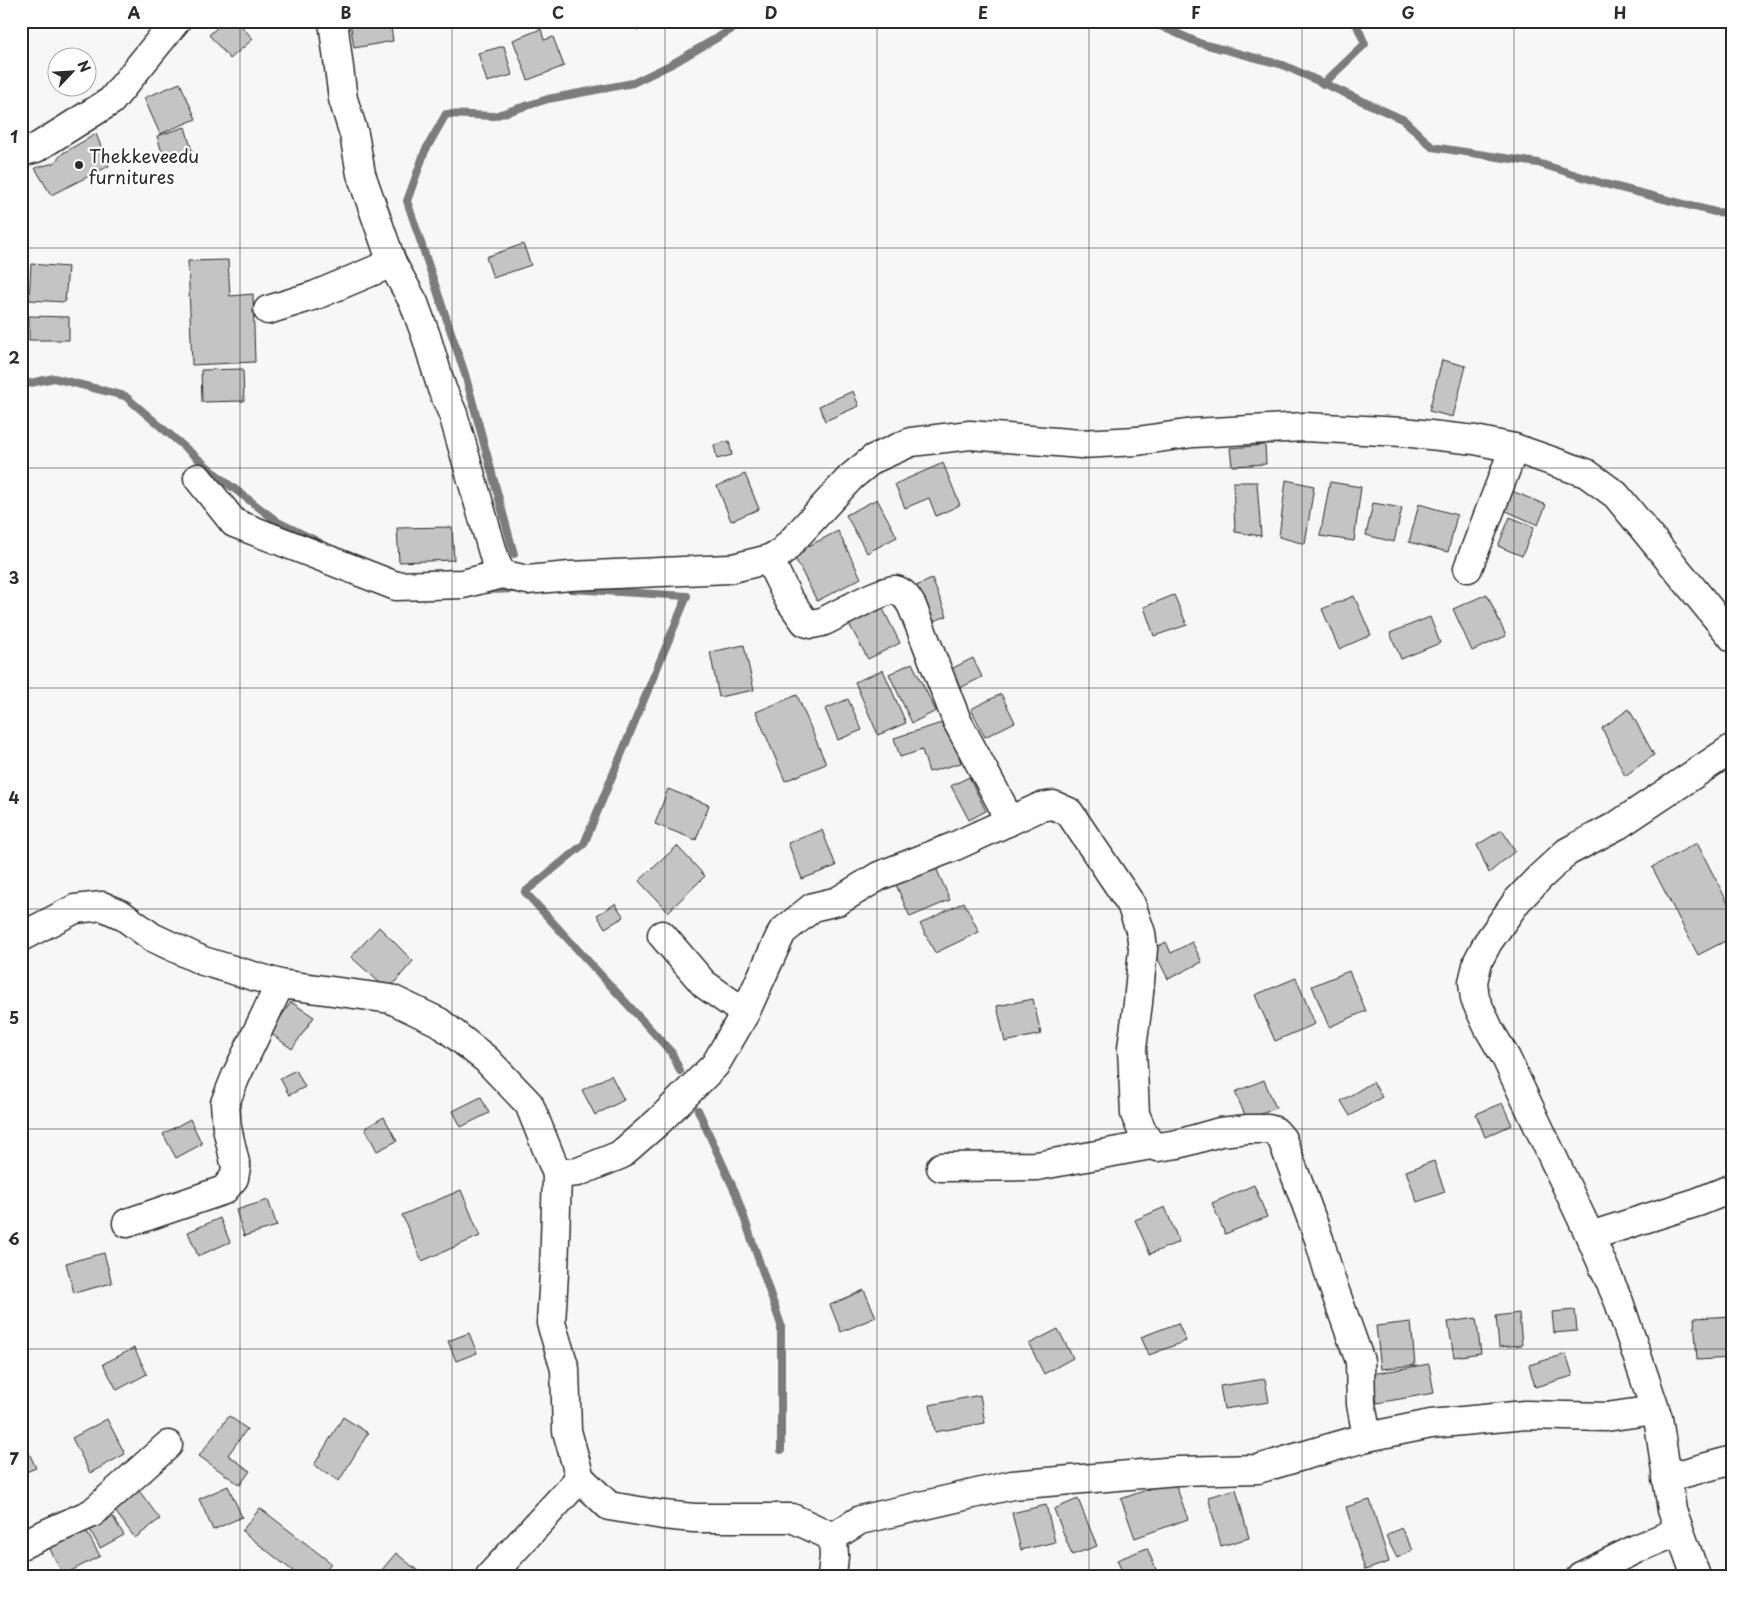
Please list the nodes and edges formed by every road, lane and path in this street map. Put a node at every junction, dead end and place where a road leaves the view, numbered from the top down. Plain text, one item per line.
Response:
1 (176, 21) edge
2 (333, 21) edge
3 (21, 152) edge
4 (392, 263) junction
5 (268, 310) dead end
6 (1514, 448) junction
7 (198, 478) dead end
8 (769, 559) junction
9 (1468, 568) dead end
10 (502, 574) junction
11 (1733, 638) edge
12 (1733, 748) edge
13 (1008, 822) junction
14 (662, 935) dead end
15 (21, 937) edge
16 (280, 984) junction
17 (745, 1013) junction
18 (1151, 1145) junction
19 (941, 1167) dead end
20 (557, 1174) junction
21 (1733, 1188) edge
22 (127, 1223) dead end
23 (1590, 1236) junction
24 (1655, 1410) junction
25 (1367, 1437) junction
26 (168, 1445) dead end
27 (1733, 1460) edge
28 (580, 1478) junction
29 (1666, 1478) junction
30 (1679, 1531) junction
31 (833, 1537) junction
32 (21, 1545) edge
33 (490, 1576) edge
34 (832, 1576) edge
35 (1581, 1576) edge
36 (1696, 1576) edge

1 - 3 street
2 - 4 street
4 - 5 street
4 - 10 street
6 - 8 street
6 - 9 street
6 - 11 street
7 - 10 street
8 - 10 street
8 - 13 street
12 - 23 street
13 - 17 street
13 - 18 street
14 - 17 street
15 - 16 street
16 - 20 street
16 - 22 street
17 - 20 street
18 - 19 street
18 - 25 street
20 - 28 street
21 - 23 street
23 - 24 street
24 - 25 street
24 - 29 street
25 - 31 street
26 - 32 street
27 - 29 street
28 - 31 street
28 - 33 street
29 - 30 street
30 - 35 street
30 - 36 street
31 - 34 street

